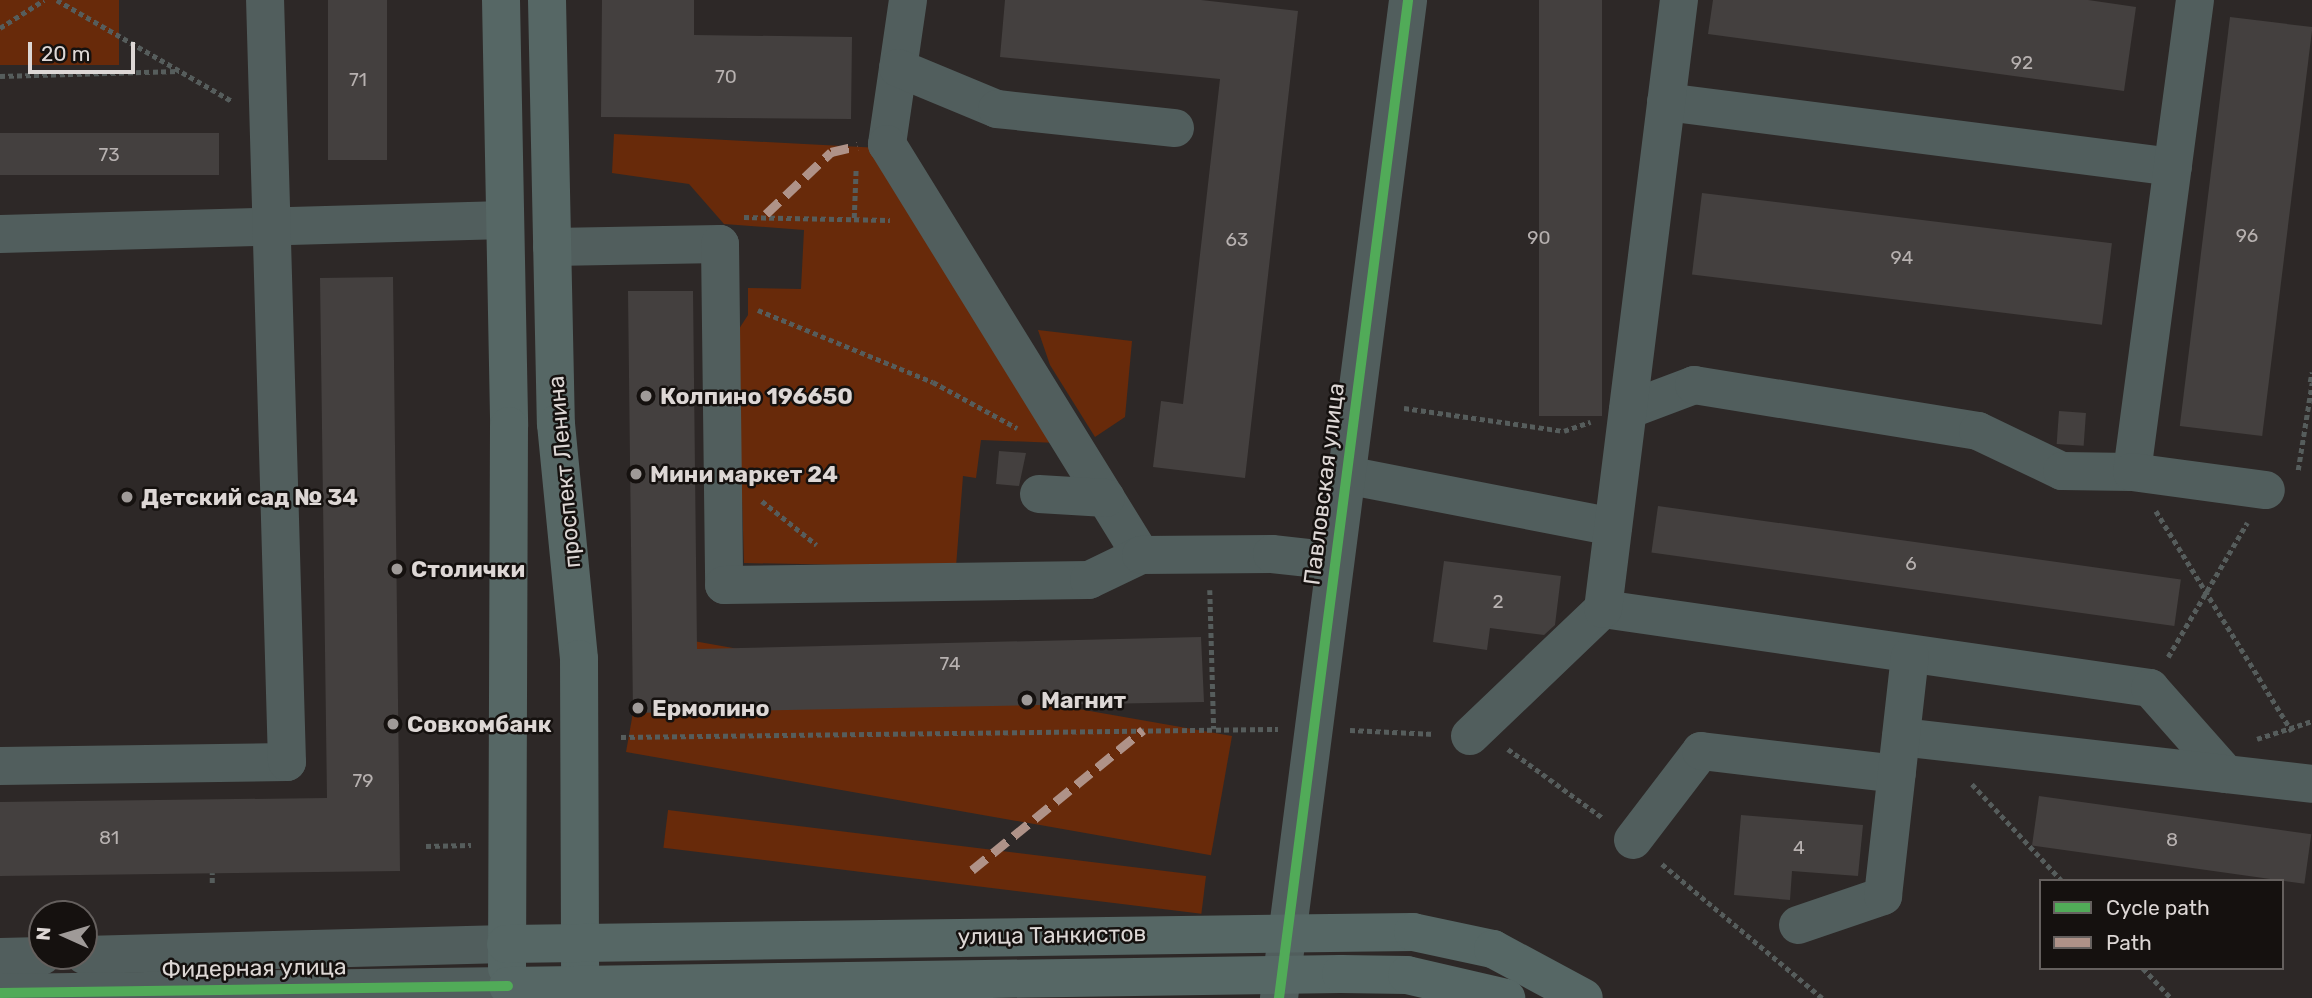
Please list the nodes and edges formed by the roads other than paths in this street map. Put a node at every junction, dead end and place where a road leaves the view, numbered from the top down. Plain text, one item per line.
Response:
1 (265, 0) edge
2 (501, 0) edge
3 (547, 0) edge
4 (908, 0) edge
5 (1408, 0) edge
6 (1679, 0) edge
7 (2195, 0) edge
8 (898, 68) junction
9 (1666, 102) junction
10 (1175, 128) dead end
11 (2173, 167) junction
12 (505, 220) junction
13 (271, 224) junction
14 (0, 234) edge
15 (552, 247) junction
16 (1628, 410) junction
17 (2132, 472) junction
18 (1346, 475) junction
19 (2266, 490) road end
20 (1039, 494) dead end
21 (1106, 498) junction
22 (1613, 527) junction
23 (1141, 555) junction
24 (1335, 561) junction
25 (1603, 609) junction
26 (1910, 657) junction
27 (1470, 736) road end
28 (1901, 737) junction
29 (0, 766) edge
30 (1897, 774) junction
31 (2226, 774) junction
32 (2312, 784) edge
33 (1633, 840) road end
34 (1798, 925) dead end
35 (1286, 931) junction
36 (506, 944) junction
37 (580, 944) junction
38 (98, 955) edge
39 (28, 956) edge
40 (0, 957) edge
41 (1281, 986) edge
42 (580, 991) edge
43 (508, 992) edge
44 (0, 993) edge
45 (1506, 998) edge
46 (1584, 998) edge

1 - 13 street
2 - 12 main road, проспект Ленина
3 - 15 main road, проспект Ленина
4 - 8 street
5 - 18 street, Павловская улица
6 - 9 street
7 - 11 street
8 - 10 street
8 - 21 street
9 - 11 street
9 - 16 street
11 - 17 street
12 - 13 street
12 - 36 main road, проспект Ленина
13 - 14 street
13 - 29 street
15 - 23 street
15 - 37 main road, проспект Ленина
16 - 17 street
16 - 22 street
17 - 19 street
18 - 22 street
18 - 24 street, Павловская улица
20 - 21 street
21 - 23 street
22 - 25 street
23 - 24 street
24 - 35 street, Павловская улица
25 - 26 street
25 - 27 street
26 - 28 street
26 - 31 street
28 - 30 street
28 - 31 street
30 - 33 street
30 - 34 street
31 - 32 street
35 - 37 main road, улица Танкистов
35 - 41 street, Павловская улица
35 - 46 main road, улица Танкистов
36 - 37 main road, улица Танкистов
36 - 38 street, Фидерная улица
36 - 43 main road, проспект Ленина
37 - 42 main road, проспект Ленина
39 - 40 street
41 - 42 main road, улица Танкистов
41 - 45 main road, улица Танкистов
42 - 43 main road, Фидерная улица
43 - 44 street, Фидерная улица

